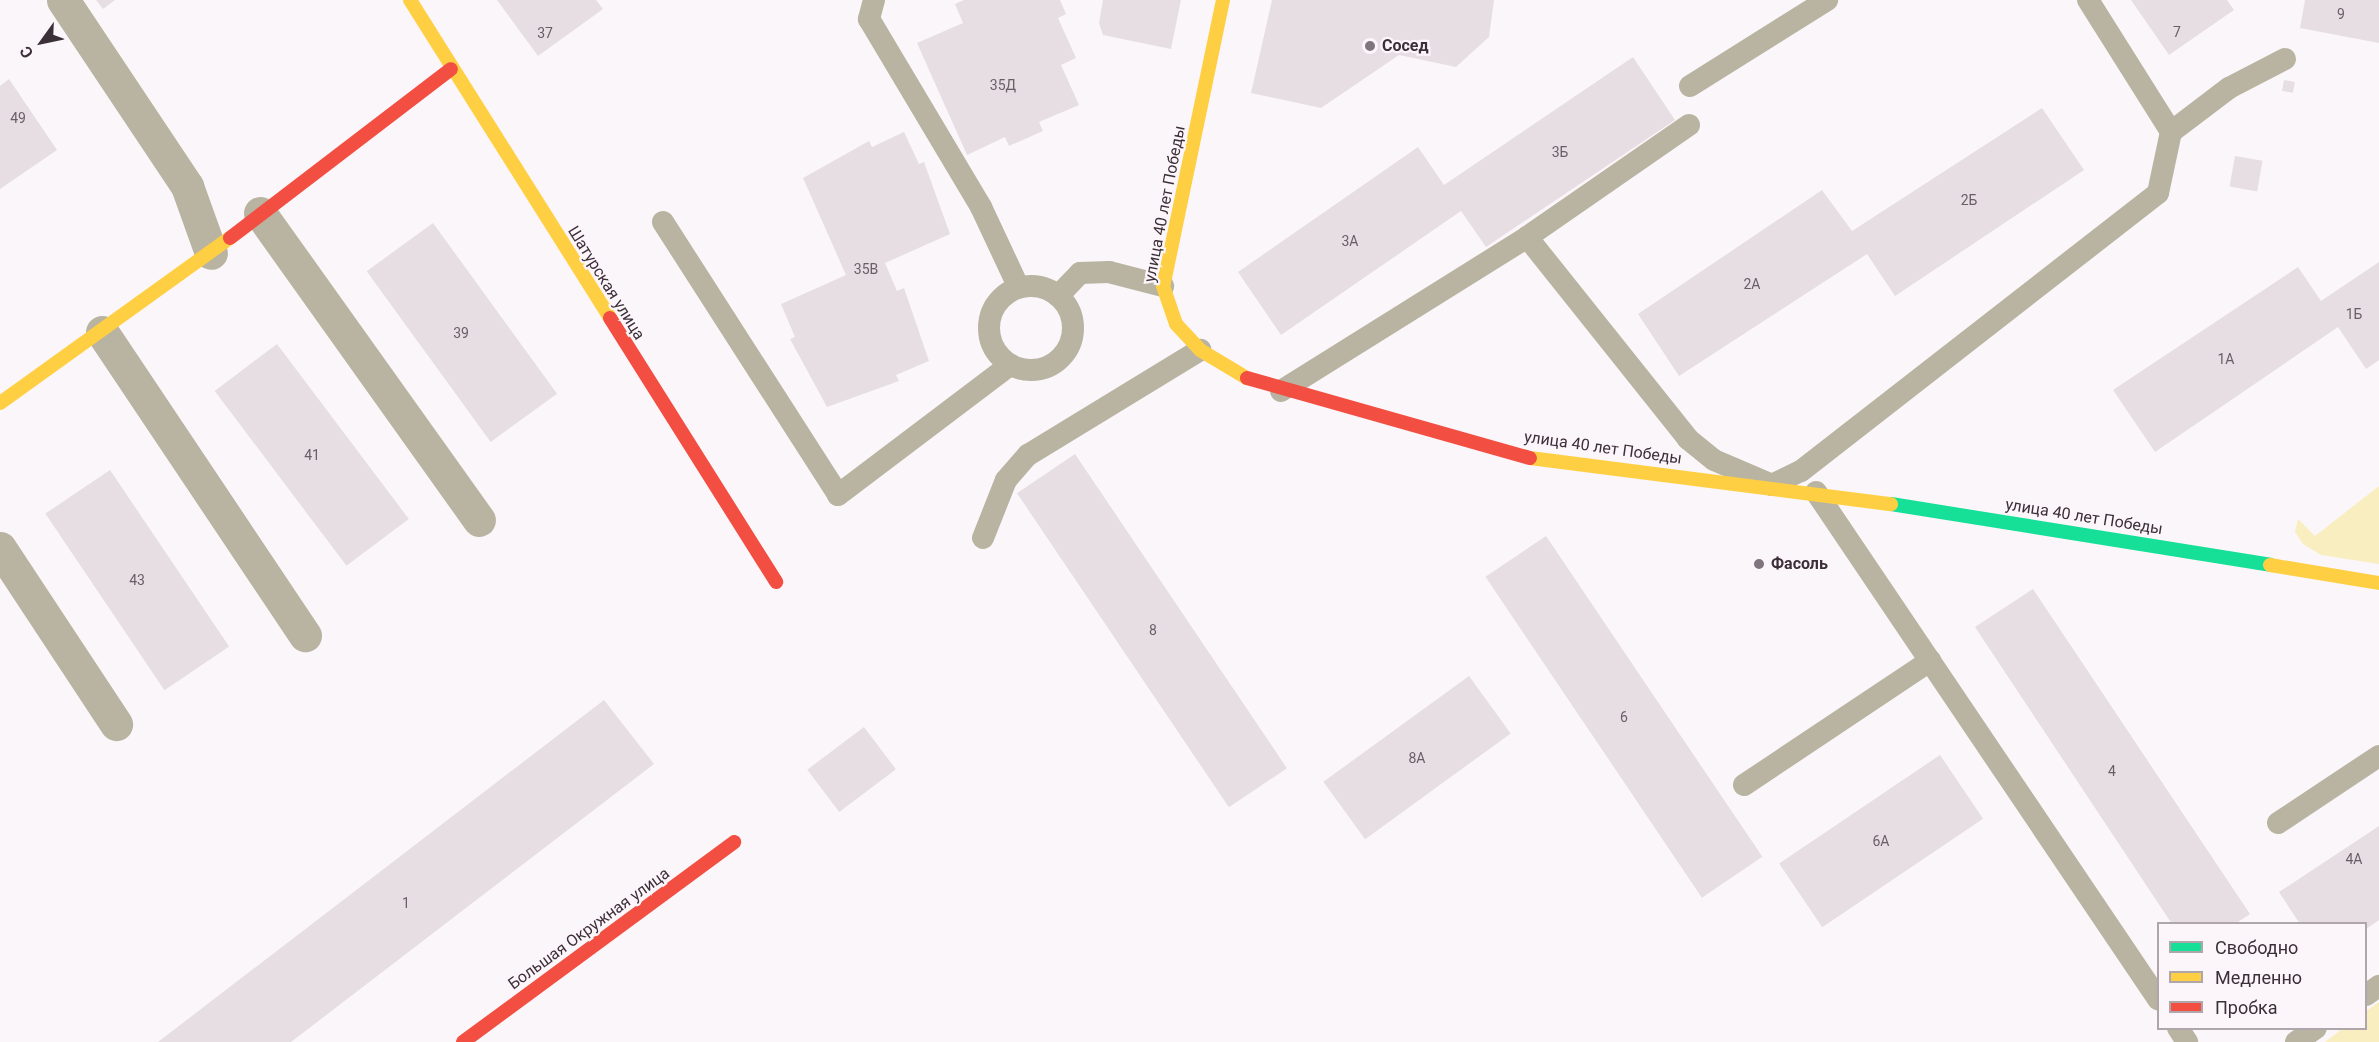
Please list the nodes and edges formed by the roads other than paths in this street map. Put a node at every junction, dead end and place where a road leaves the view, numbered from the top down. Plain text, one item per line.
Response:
1 (63, 0) edge
2 (410, 0) edge
3 (874, 0) edge
4 (1223, 0) edge
5 (1827, 0) edge
6 (2088, 0) edge
7 (2285, 59) dead end
8 (451, 69) junction
9 (1690, 86) dead end
10 (1689, 125) dead end
11 (2171, 132) junction
12 (260, 213) junction
13 (663, 222) dead end
14 (1527, 237) junction
15 (211, 253) junction
16 (1163, 286) junction
17 (1019, 288) junction
18 (1058, 296) junction
19 (102, 332) junction
20 (1200, 350) junction
21 (1010, 365) junction
22 (1281, 391) junction
23 (0, 403) edge
24 (1772, 485) junction
25 (1816, 492) junction
26 (479, 520) dead end
27 (983, 538) dead end
28 (0, 549) edge
29 (776, 582) dead end
30 (2379, 584) edge
31 (305, 634) dead end
32 (1930, 661) junction
33 (116, 724) dead end
34 (2379, 756) edge
35 (1744, 785) dead end
36 (2278, 823) dead end
37 (734, 842) dead end
38 (2157, 998) edge
39 (2314, 1030) edge
40 (463, 1042) edge
41 (2296, 1042) edge

1 - 15 street
2 - 8 street, Шатурская улица
3 - 17 lane
4 - 16 street, улица 40 лет Победы
5 - 9 lane
6 - 11 lane
7 - 11 lane
8 - 12 street
8 - 29 street, Шатурская улица
10 - 14 lane
11 - 24 lane
12 - 15 street
12 - 26 street
13 - 21 lane
14 - 22 lane
14 - 24 lane
15 - 19 street
16 - 18 lane
16 - 20 street, улица 40 лет Победы
17 - 18 lane
17 - 21 lane
18 - 21 lane
19 - 23 street
19 - 31 street
20 - 22 street, улица 40 лет Победы
20 - 27 lane
22 - 24 street, улица 40 лет Победы
24 - 25 street, улица 40 лет Победы
25 - 30 street, улица 40 лет Победы
25 - 32 lane
28 - 33 street
32 - 35 lane
32 - 38 lane
34 - 36 lane
37 - 40 street, Большая Окружная улица
39 - 41 lane

